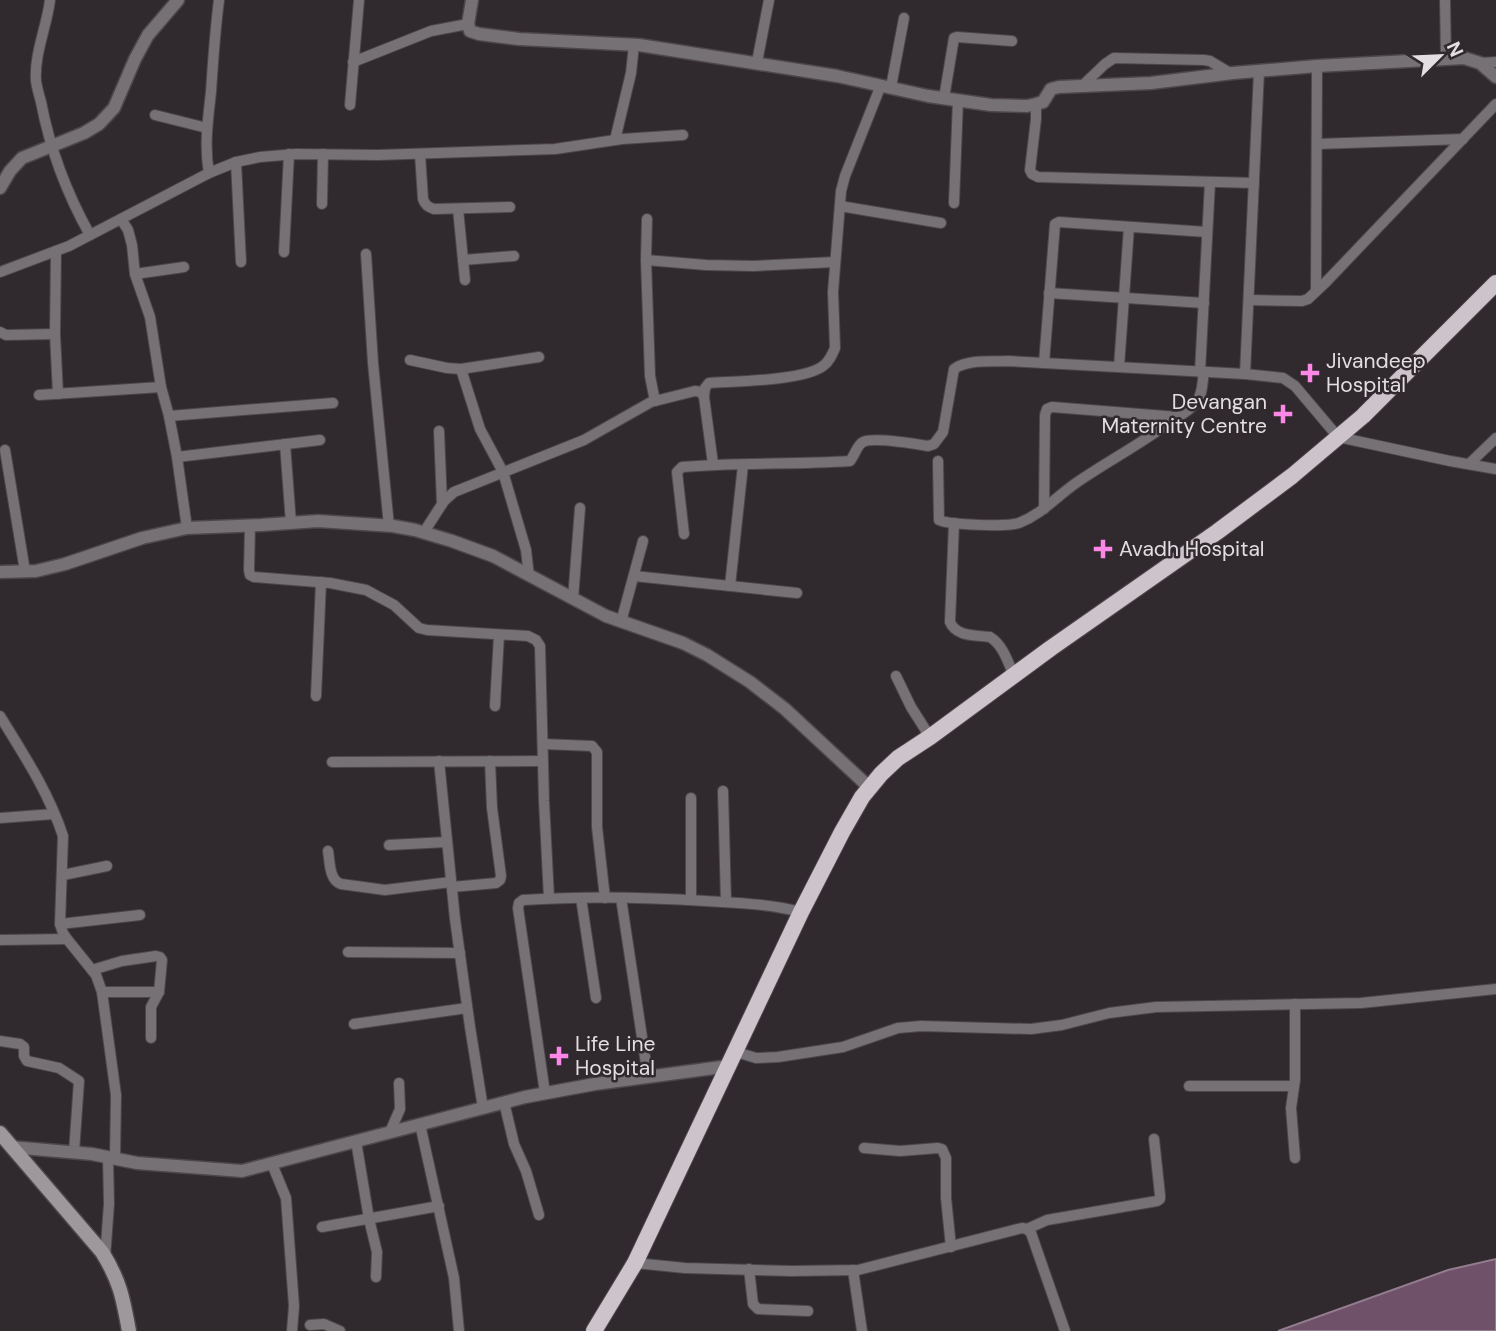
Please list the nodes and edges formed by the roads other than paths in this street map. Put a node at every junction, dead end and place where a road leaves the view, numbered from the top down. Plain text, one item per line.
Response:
1 (50, 0) edge
2 (178, 0) edge
3 (219, 0) edge
4 (359, 0) edge
5 (472, 0) edge
6 (769, 0) edge
7 (1445, 0) edge
8 (904, 18) dead end
9 (468, 24) junction
10 (1012, 41) dead end
11 (634, 45) junction
12 (1446, 59) junction
13 (353, 62) junction
14 (757, 62) junction
15 (1496, 62) edge
16 (1480, 63) junction
17 (1317, 66) junction
18 (1259, 71) junction
19 (1230, 73) junction
20 (1496, 77) edge
21 (886, 86) junction
22 (1082, 86) junction
23 (944, 98) junction
24 (958, 100) junction
25 (1036, 104) junction
26 (1496, 104) edge
27 (350, 105) dead end
28 (155, 115) dead end
29 (208, 128) junction
30 (683, 135) dead end
31 (1463, 139) junction
32 (615, 140) junction
33 (1317, 144) junction
34 (51, 145) junction
35 (289, 154) junction
36 (323, 154) junction
37 (420, 154) junction
38 (236, 162) junction
39 (209, 173) junction
40 (1210, 182) junction
41 (1254, 183) junction
42 (0, 188) edge
43 (954, 203) dead end
44 (322, 204) dead end
45 (840, 206) junction
46 (510, 207) dead end
47 (458, 208) junction
48 (121, 219) junction
49 (647, 219) dead end
50 (941, 223) dead end
51 (1129, 227) junction
52 (1208, 232) junction
53 (90, 235) junction
54 (56, 251) junction
55 (284, 252) dead end
56 (366, 254) dead end
57 (514, 256) dead end
58 (463, 260) junction
59 (646, 260) junction
60 (241, 262) dead end
61 (835, 262) junction
62 (184, 267) dead end
63 (0, 272) edge
64 (135, 274) junction
65 (465, 280) dead end
66 (1496, 283) edge
67 (1316, 291) junction
68 (1049, 293) junction
69 (1124, 299) junction
70 (1250, 300) junction
71 (1204, 303) junction
72 (0, 332) edge
73 (55, 334) junction
74 (539, 357) dead end
75 (410, 360) dead end
76 (1044, 363) junction
77 (1119, 367) junction
78 (461, 369) junction
79 (1202, 372) junction
80 (1245, 374) junction
81 (161, 387) junction
82 (58, 394) junction
83 (39, 395) dead end
84 (705, 397) junction
85 (655, 401) junction
86 (333, 403) dead end
87 (169, 416) junction
88 (1178, 417) junction
89 (439, 431) dead end
90 (1338, 437) junction
91 (1496, 438) edge
92 (320, 440) dead end
93 (285, 444) junction
94 (5, 450) dead end
95 (177, 457) junction
96 (938, 461) dead end
97 (713, 464) junction
98 (1469, 464) junction
99 (743, 465) junction
100 (1496, 469) edge
101 (503, 472) junction
102 (442, 504) junction
103 (580, 509) dead end
104 (1044, 509) junction
105 (291, 523) junction
106 (954, 523) junction
107 (250, 526) junction
108 (389, 526) junction
109 (187, 527) junction
110 (424, 533) junction
111 (684, 534) dead end
112 (643, 541) dead end
113 (25, 571) junction
114 (0, 572) edge
115 (530, 576) junction
116 (634, 576) junction
117 (321, 582) junction
118 (730, 586) junction
119 (797, 593) dead end
120 (573, 599) junction
121 (621, 622) junction
122 (499, 635) junction
123 (896, 676) dead end
124 (1014, 676) junction
125 (316, 696) dead end
126 (495, 706) dead end
127 (0, 716) edge
128 (930, 737) junction
129 (543, 744) junction
130 (439, 761) junction
131 (490, 761) junction
132 (543, 761) junction
133 (332, 762) dead end
134 (870, 788) junction
135 (723, 790) dead end
136 (691, 797) dead end
137 (54, 814) junction
138 (0, 818) edge
139 (447, 842) junction
140 (389, 845) dead end
141 (328, 851) dead end
142 (107, 866) dead end
143 (62, 875) junction
144 (451, 885) junction
145 (549, 898) junction
146 (581, 898) junction
147 (605, 898) junction
148 (621, 898) junction
149 (691, 900) junction
150 (726, 902) junction
151 (801, 912) junction
152 (140, 915) dead end
153 (60, 924) junction
154 (67, 939) junction
155 (0, 940) edge
156 (348, 952) dead end
157 (460, 953) junction
158 (92, 970) junction
159 (1496, 989) edge
160 (102, 992) junction
161 (159, 992) junction
162 (596, 999) dead end
163 (1295, 1004) junction
164 (467, 1008) junction
165 (354, 1024) dead end
166 (151, 1038) dead end
167 (0, 1041) edge
168 (732, 1059) junction
169 (648, 1077) junction
170 (399, 1083) dead end
171 (1189, 1086) dead end
172 (1294, 1086) junction
173 (545, 1093) junction
174 (505, 1102) junction
175 (483, 1108) junction
176 (420, 1124) junction
177 (390, 1132) junction
178 (1154, 1139) dead end
179 (6, 1140) edge
180 (356, 1141) junction
181 (864, 1147) dead end
182 (74, 1149) junction
183 (113, 1154) junction
184 (1295, 1158) dead end
185 (272, 1164) junction
186 (439, 1206) junction
187 (538, 1215) dead end
188 (369, 1219) junction
189 (321, 1227) dead end
190 (1027, 1229) junction
191 (951, 1247) junction
192 (105, 1258) junction
193 (635, 1263) junction
194 (749, 1269) junction
195 (853, 1270) junction
196 (376, 1277) dead end
197 (808, 1311) dead end
198 (310, 1325) dead end
199 (129, 1331) edge
200 (292, 1331) edge
201 (340, 1331) edge
202 (459, 1331) edge
203 (594, 1331) edge
204 (862, 1331) edge
205 (1065, 1331) edge

1 - 34 street
2 - 34 street
3 - 29 street
4 - 13 street
5 - 9 street
6 - 14 street
7 - 12 street
8 - 21 street
9 - 11 street
9 - 13 street
10 - 23 street
11 - 14 street
11 - 32 street
12 - 16 street
12 - 17 street
13 - 27 street
14 - 21 street
15 - 16 street
16 - 20 street
17 - 18 street
17 - 33 street
18 - 19 street
18 - 41 street
19 - 22 street
19 - 22 street
21 - 23 street
21 - 45 street
22 - 25 street
23 - 24 street
24 - 25 street
24 - 43 street
25 - 40 street
26 - 31 street
28 - 29 street
29 - 39 street
30 - 32 street
31 - 33 street
31 - 67 street
32 - 37 street
33 - 67 street
34 - 42 street
34 - 53 street
35 - 36 street
35 - 38 street
35 - 55 street
36 - 37 street
36 - 44 street
37 - 47 street
38 - 39 street
38 - 60 street
39 - 48 street
40 - 41 street
40 - 52 street
41 - 70 street
45 - 50 street
45 - 61 street
46 - 47 street
47 - 58 street
48 - 53 street
48 - 64 street
49 - 59 street
51 - 52 street
51 - 68 street
51 - 69 street
52 - 71 street
53 - 54 street
54 - 63 street
54 - 73 street
56 - 108 street
57 - 58 street
58 - 65 street
59 - 61 street
59 - 85 street
61 - 84 street
62 - 64 street
64 - 81 street
66 - 90 highway
67 - 70 street
68 - 69 street
68 - 76 street
69 - 71 street
69 - 77 street
70 - 80 street
71 - 79 street
72 - 73 street
73 - 82 street
74 - 78 street
75 - 78 street
76 - 77 street
76 - 99 street
77 - 79 street
78 - 101 street
79 - 80 street
79 - 88 street
80 - 90 street
81 - 82 street
81 - 87 street
82 - 83 street
84 - 85 street
84 - 97 street
85 - 101 street
86 - 87 street
87 - 95 street
88 - 104 street
88 - 104 street
89 - 102 street
90 - 98 street
90 - 124 highway
91 - 98 street
92 - 93 street
93 - 95 street
93 - 105 street
94 - 113 street
95 - 109 street
96 - 106 street
97 - 99 street
97 - 111 street
98 - 100 street
99 - 118 street
101 - 102 street
101 - 115 street
102 - 110 street
103 - 120 street
104 - 106 street
105 - 107 street
105 - 108 street
106 - 124 street
107 - 109 street
107 - 117 street
108 - 110 street
109 - 113 street
110 - 115 street
112 - 116 street
113 - 114 street
115 - 120 street
116 - 118 street
116 - 121 street
117 - 122 street
117 - 125 street
118 - 119 street
120 - 121 street
121 - 134 street
122 - 126 street
122 - 129 street
123 - 128 street
124 - 128 highway
127 - 137 street
128 - 134 highway
129 - 132 street
129 - 147 street
130 - 131 street
130 - 133 street
130 - 139 street
131 - 132 street
131 - 144 street
132 - 145 street
134 - 151 highway
135 - 150 street
136 - 149 street
137 - 138 street
137 - 143 street
139 - 140 street
139 - 144 street
141 - 144 street
142 - 143 street
143 - 153 street
144 - 157 street
145 - 146 street
145 - 173 street
146 - 147 street
146 - 162 street
147 - 148 street
148 - 149 street
148 - 169 street
149 - 150 street
150 - 151 street
151 - 168 highway
152 - 153 street
153 - 154 street
154 - 155 street
154 - 158 street
156 - 157 street
157 - 164 street
158 - 160 street
158 - 161 street
159 - 163 street
160 - 161 street
160 - 183 street
161 - 166 street
163 - 168 street
163 - 172 street
164 - 165 street
164 - 175 street
167 - 182 street
168 - 169 street
168 - 193 highway
169 - 173 street
170 - 177 street
171 - 172 street
172 - 184 street
173 - 174 street
174 - 175 street
174 - 187 street
175 - 176 street
176 - 177 street
176 - 186 street
177 - 180 street
178 - 190 street
179 - 182 street
179 - 192 main road
180 - 185 street
180 - 188 street
181 - 191 street
182 - 183 street
183 - 185 street
183 - 192 street
185 - 200 street
186 - 188 street
186 - 202 street
188 - 189 street
188 - 196 street
190 - 191 street
190 - 205 street
191 - 195 street
192 - 199 main road
193 - 194 street
193 - 203 highway
194 - 195 street
194 - 197 street
195 - 204 street
198 - 201 street

